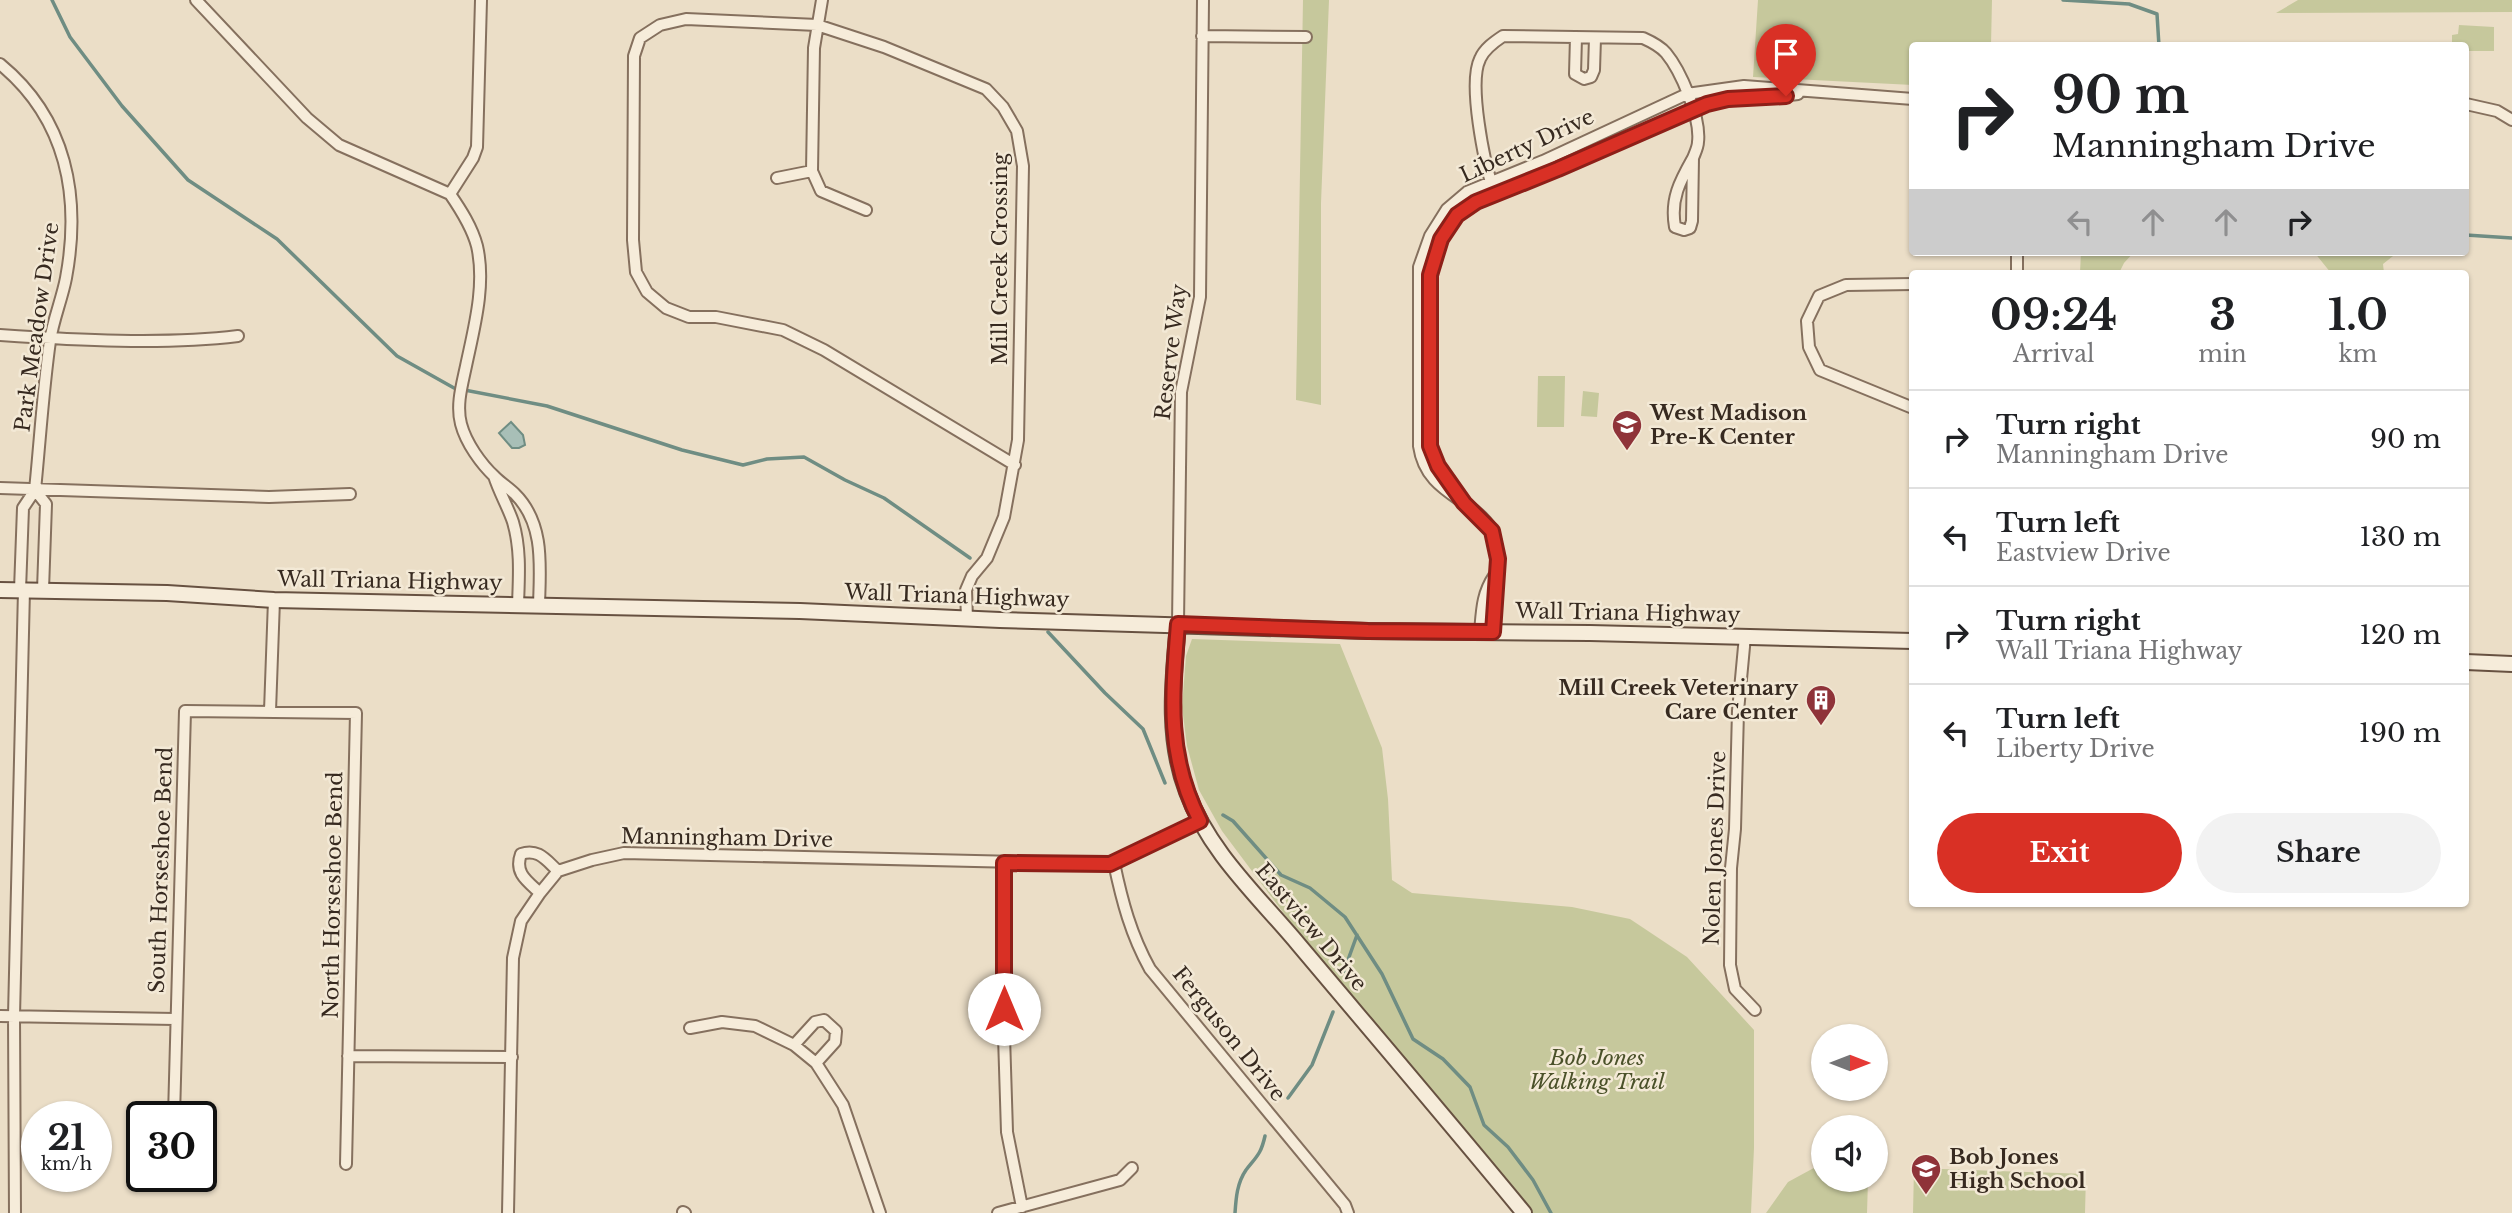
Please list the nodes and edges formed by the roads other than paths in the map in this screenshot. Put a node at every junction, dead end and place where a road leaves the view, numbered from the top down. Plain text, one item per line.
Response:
1 (196, 0) edge
2 (481, 0) edge
3 (822, 0) edge
4 (1203, 0) edge
5 (817, 25) junction
6 (1202, 36) junction
7 (1306, 37) dead end
8 (1576, 37) junction
9 (1595, 38) junction
10 (0, 64) edge
11 (1811, 93) junction
12 (1687, 94) junction
13 (1909, 99) edge
14 (2469, 105) edge
15 (1693, 109) junction
16 (2512, 120) edge
17 (1693, 158) junction
18 (812, 171) junction
19 (776, 178) dead end
20 (1491, 181) junction
21 (450, 194) junction
22 (1496, 194) junction
23 (866, 210) dead end
24 (1909, 284) edge
25 (0, 335) edge
26 (238, 336) dead end
27 (50, 339) junction
28 (1909, 406) edge
29 (1015, 465) junction
30 (494, 476) junction
31 (0, 488) edge
32 (35, 490) junction
33 (350, 494) dead end
34 (1464, 503) junction
35 (0, 590) edge
36 (22, 590) junction
37 (43, 590) junction
38 (274, 600) junction
39 (518, 604) junction
40 (539, 605) junction
41 (967, 619) junction
42 (1178, 624) junction
43 (1487, 632) junction
44 (1745, 636) junction
45 (1909, 642) edge
46 (2469, 662) edge
47 (2512, 664) edge
48 (270, 711) junction
49 (1200, 821) junction
50 (1004, 863) junction
51 (1114, 863) junction
52 (558, 871) junction
53 (540, 893) junction
54 (1755, 1010) dead end
55 (0, 1016) edge
56 (14, 1016) junction
57 (175, 1020) junction
58 (690, 1027) dead end
59 (794, 1045) junction
60 (348, 1056) junction
61 (512, 1057) junction
62 (816, 1063) junction
63 (174, 1101) edge
64 (346, 1164) dead end
65 (1132, 1168) dead end
66 (1022, 1207) junction
67 (15, 1213) edge
68 (508, 1213) edge
69 (880, 1213) edge
70 (998, 1213) edge
71 (1348, 1213) edge
72 (1524, 1213) edge

1 - 21 street
2 - 21 street
3 - 5 street
4 - 6 street, Reserve Way
5 - 18 street
5 - 29 street, Mill Creek Crossing
5 - 29 street, Mill Creek Crossing
6 - 7 street
6 - 42 street, Reserve Way
8 - 9 street
8 - 9 street
8 - 20 street
9 - 12 street
10 - 27 street, Park Meadow Drive
11 - 12 street, Liberty Drive
11 - 13 street, Liberty Drive
11 - 15 street, Liberty Drive
12 - 15 street
12 - 20 street, Liberty Drive
14 - 16 street
15 - 17 street
15 - 22 street, Liberty Drive
17 - 17 street
18 - 19 street
18 - 23 street
20 - 22 street
20 - 34 street, Liberty Drive
21 - 30 street
22 - 34 street, Liberty Drive
24 - 28 street
25 - 27 street
26 - 27 street
27 - 32 street, Park Meadow Drive
29 - 41 street, Mill Creek Crossing
30 - 39 street
30 - 40 street
31 - 32 street
32 - 33 street
32 - 36 street, Park Meadow Drive
32 - 37 street, Park Meadow Drive
34 - 43 street, Liberty Drive
35 - 36 main road, Wall Triana Highway
36 - 37 main road, Wall Triana Highway
36 - 56 street, Park Meadow Drive
37 - 38 main road, Wall Triana Highway
38 - 39 main road, Wall Triana Highway
38 - 48 street
39 - 40 main road, Wall Triana Highway
40 - 41 main road, Wall Triana Highway
41 - 42 main road, Wall Triana Highway
42 - 43 main road, Wall Triana Highway
42 - 49 main road, Eastview Drive
43 - 44 main road, Wall Triana Highway
44 - 45 main road, Wall Triana Highway
44 - 54 street, Nolen Jones Drive
46 - 47 main road
48 - 57 street, South Horseshoe Bend
48 - 60 street, North Horseshoe Bend
49 - 51 street, Manningham Drive
49 - 72 main road, Eastview Drive
50 - 51 street, Manningham Drive
50 - 52 street, Manningham Drive
50 - 66 street
51 - 71 street, Ferguson Drive
52 - 53 street
52 - 53 street
53 - 61 street
55 - 56 street
56 - 57 street
56 - 67 street, Park Meadow Drive
57 - 63 street, South Horseshoe Bend
58 - 59 street
59 - 62 street
59 - 62 street
60 - 61 street
60 - 64 street, North Horseshoe Bend
61 - 68 street
62 - 69 street
65 - 66 street
66 - 70 street

